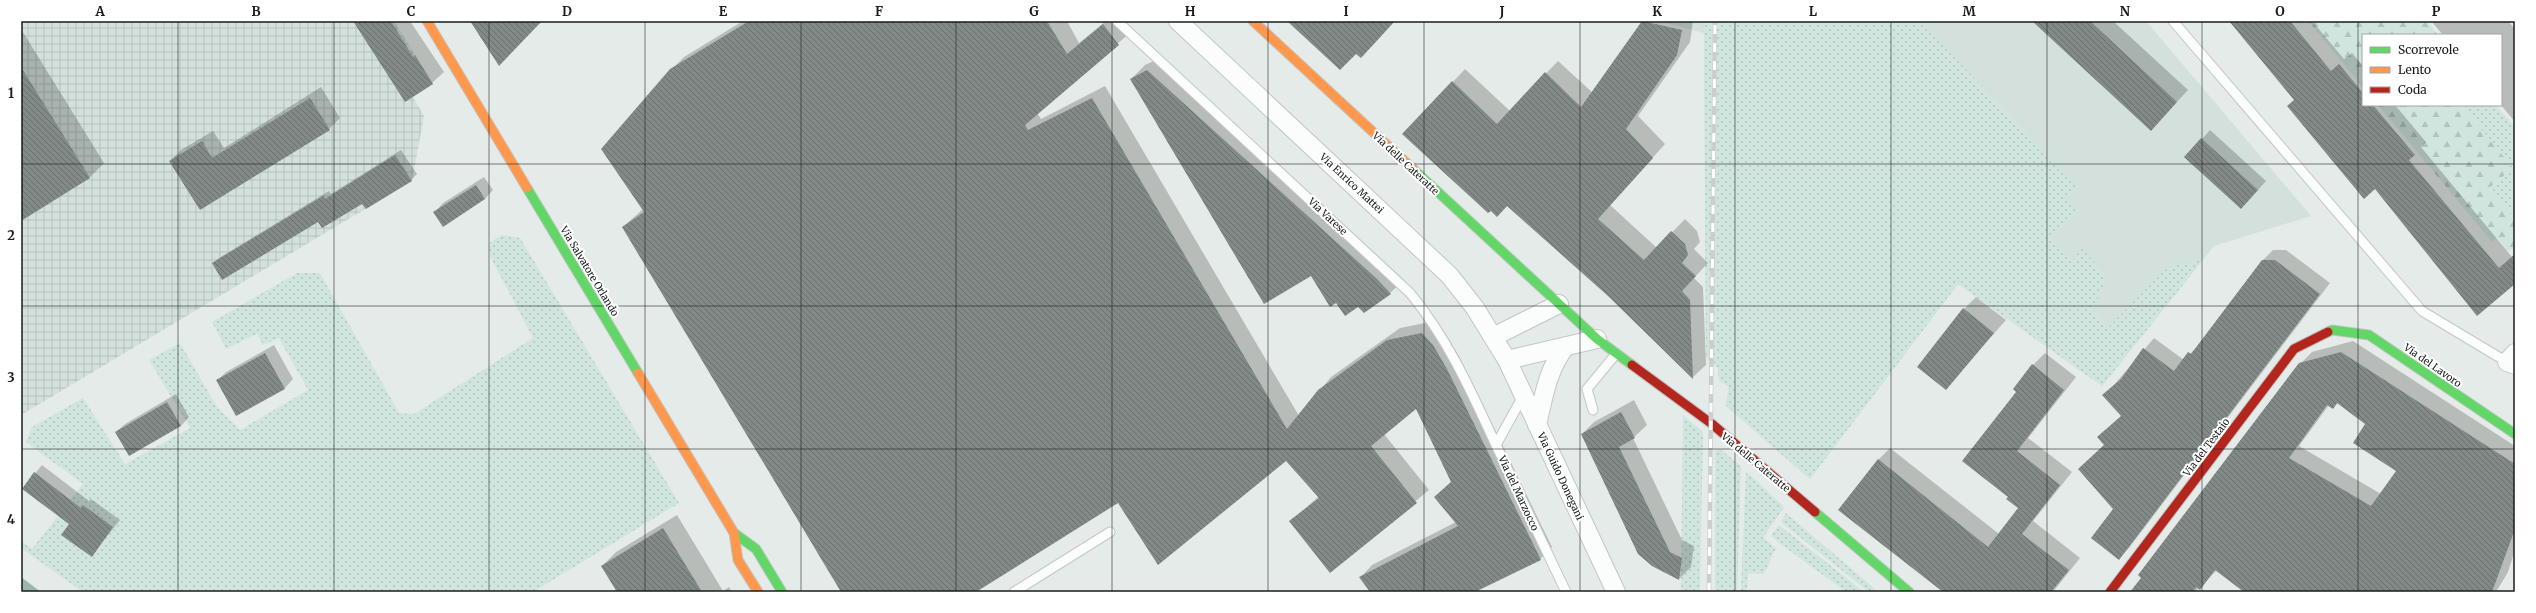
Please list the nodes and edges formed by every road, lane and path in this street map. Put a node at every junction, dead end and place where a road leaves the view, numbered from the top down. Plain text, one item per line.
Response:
1 (427, 21) edge
2 (1117, 21) edge
3 (1178, 21) edge
4 (1253, 21) edge
5 (2173, 21) edge
6 (1559, 304) junction
7 (2332, 330) joint
8 (1493, 337) junction
9 (1597, 339) junction
10 (1566, 346) junction
11 (1616, 354) junction
12 (1507, 360) junction
13 (2512, 360) edge
14 (1523, 396) junction
15 (1594, 410) dead end
16 (1537, 425) junction
17 (2515, 434) edge
18 (1496, 445) junction
19 (1110, 532) dead end
20 (734, 533) junction
21 (1905, 591) edge
22 (758, 592) edge
23 (782, 592) edge
24 (1014, 592) edge
25 (1566, 592) edge
26 (1616, 592) edge
27 (2110, 592) edge

1 - 20 street, Via Salvatore Orlando
2 - 18 lane, Via Varese
3 - 8 street, Via Enrico Mattei
4 - 6 street, Via delle Cateratte
5 - 13 lane
6 - 8 street
6 - 9 street, Via delle Cateratte
7 - 17 street, Via del Lavoro
7 - 27 street, Via del Testaio
8 - 12 street, Via Enrico Mattei
9 - 10 street
9 - 11 street, Via delle Cateratte
10 - 12 street
10 - 16 street
11 - 15 lane
11 - 21 street, Via delle Cateratte
12 - 14 street, Via Guido Donegani
14 - 16 street, Via Guido Donegani
14 - 18 lane, Via del Marzocco
16 - 26 street, Via Guido Donegani
18 - 25 lane, Via del Marzocco
19 - 24 lane
20 - 22 street, Via Salvatore Orlando
20 - 23 street, Via Salvatore Orlando

